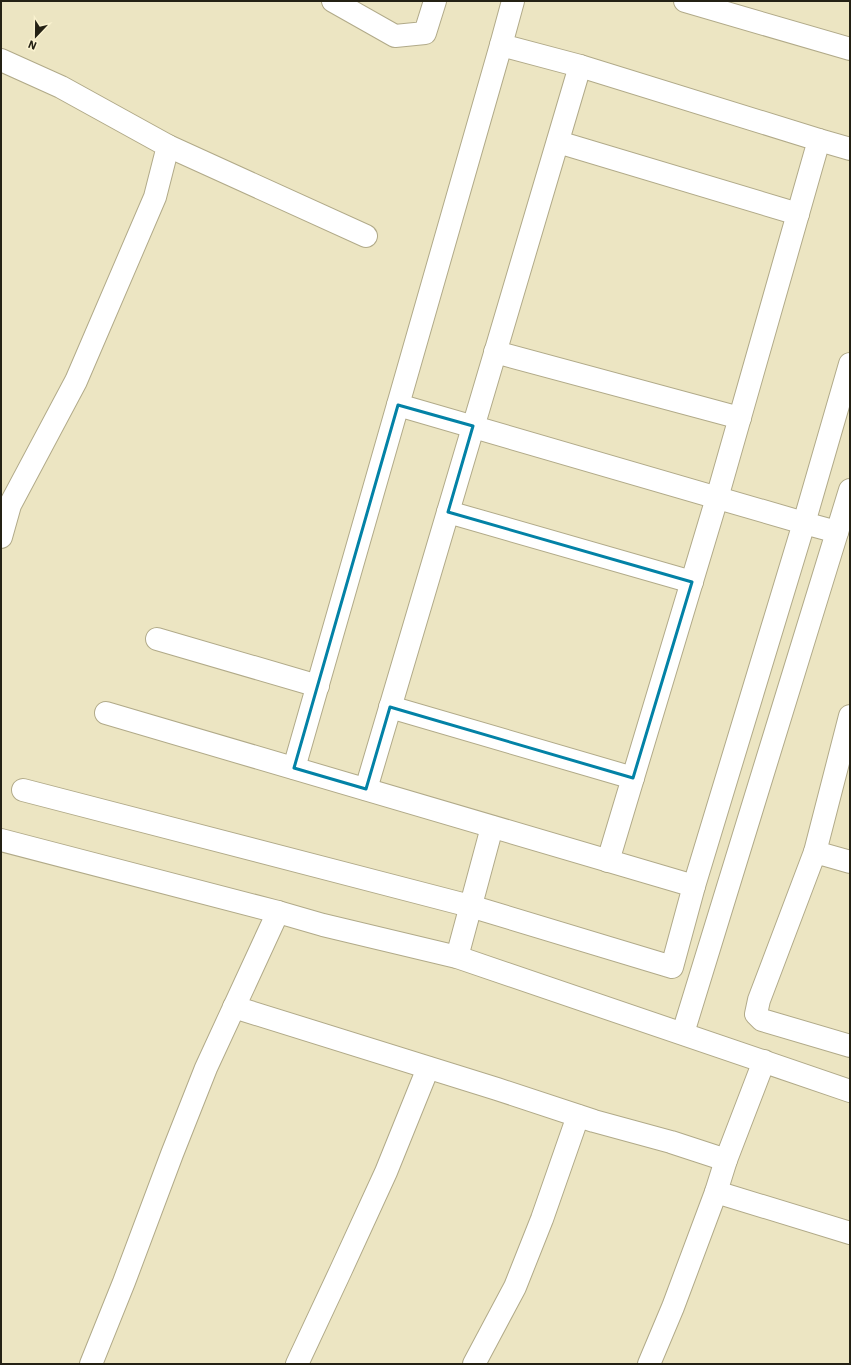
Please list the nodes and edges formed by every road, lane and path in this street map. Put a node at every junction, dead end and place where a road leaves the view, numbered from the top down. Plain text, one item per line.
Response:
1 (333, 1) edge
2 (435, 1) edge
3 (513, 1) edge
4 (685, 1) edge
5 (723, 6) edge
6 (502, 45) junction
7 (850, 49) edge
8 (1, 60) edge
9 (580, 66) junction
10 (819, 140) junction
11 (558, 142) junction
12 (168, 146) junction
13 (850, 149) edge
14 (798, 214) junction
15 (366, 236) dead end
16 (495, 352) junction
17 (850, 364) edge
18 (398, 405) junction
19 (740, 418) junction
20 (474, 426) junction
21 (850, 490) edge
22 (717, 498) junction
23 (448, 512) junction
24 (804, 523) junction
25 (837, 532) junction
26 (1, 537) edge
27 (692, 582) junction
28 (157, 639) dead end
29 (318, 686) junction
30 (390, 707) junction
31 (106, 713) dead end
32 (850, 716) edge
33 (294, 768) junction
34 (633, 778) junction
35 (366, 789) junction
36 (24, 790) dead end
37 (492, 827) junction
38 (1, 840) edge
39 (815, 852) junction
40 (608, 861) junction
41 (850, 862) edge
42 (694, 886) junction
43 (470, 906) junction
44 (278, 912) junction
45 (457, 957) junction
46 (234, 1007) junction
47 (683, 1034) junction
48 (850, 1046) edge
49 (764, 1061) junction
50 (428, 1068) junction
51 (850, 1091) edge
52 (578, 1116) junction
53 (726, 1160) junction
54 (716, 1192) junction
55 (850, 1233) edge
56 (655, 1362) edge
57 (91, 1364) edge
58 (297, 1364) edge
59 (474, 1364) edge

1 - 2 street
3 - 6 street
4 - 5 street
5 - 7 street
6 - 9 street
6 - 18 street
8 - 12 street
9 - 10 street
9 - 11 street
10 - 13 street
10 - 14 street
11 - 14 street
11 - 16 street
12 - 15 street
12 - 26 street
14 - 19 street
16 - 19 street
16 - 20 street
17 - 24 street
18 - 20 street
18 - 29 street
19 - 22 street
20 - 22 street
20 - 23 street
21 - 25 street
22 - 24 street
22 - 27 street
23 - 27 street
23 - 30 street
24 - 25 street
24 - 42 street
25 - 47 street
27 - 34 street
28 - 29 street
29 - 33 street
30 - 34 street
30 - 35 street
31 - 33 street
32 - 39 street
33 - 35 street
34 - 40 street
35 - 37 street
36 - 43 street
37 - 40 street
37 - 43 street
38 - 44 street
39 - 41 street
39 - 48 street
40 - 42 street
42 - 43 street
43 - 45 street
44 - 45 street
44 - 46 street
45 - 47 street
46 - 50 street
46 - 57 street
47 - 49 street
49 - 51 street
49 - 53 street
50 - 52 street
50 - 58 street
52 - 53 street
52 - 59 street
53 - 54 street
54 - 55 street
54 - 56 street

